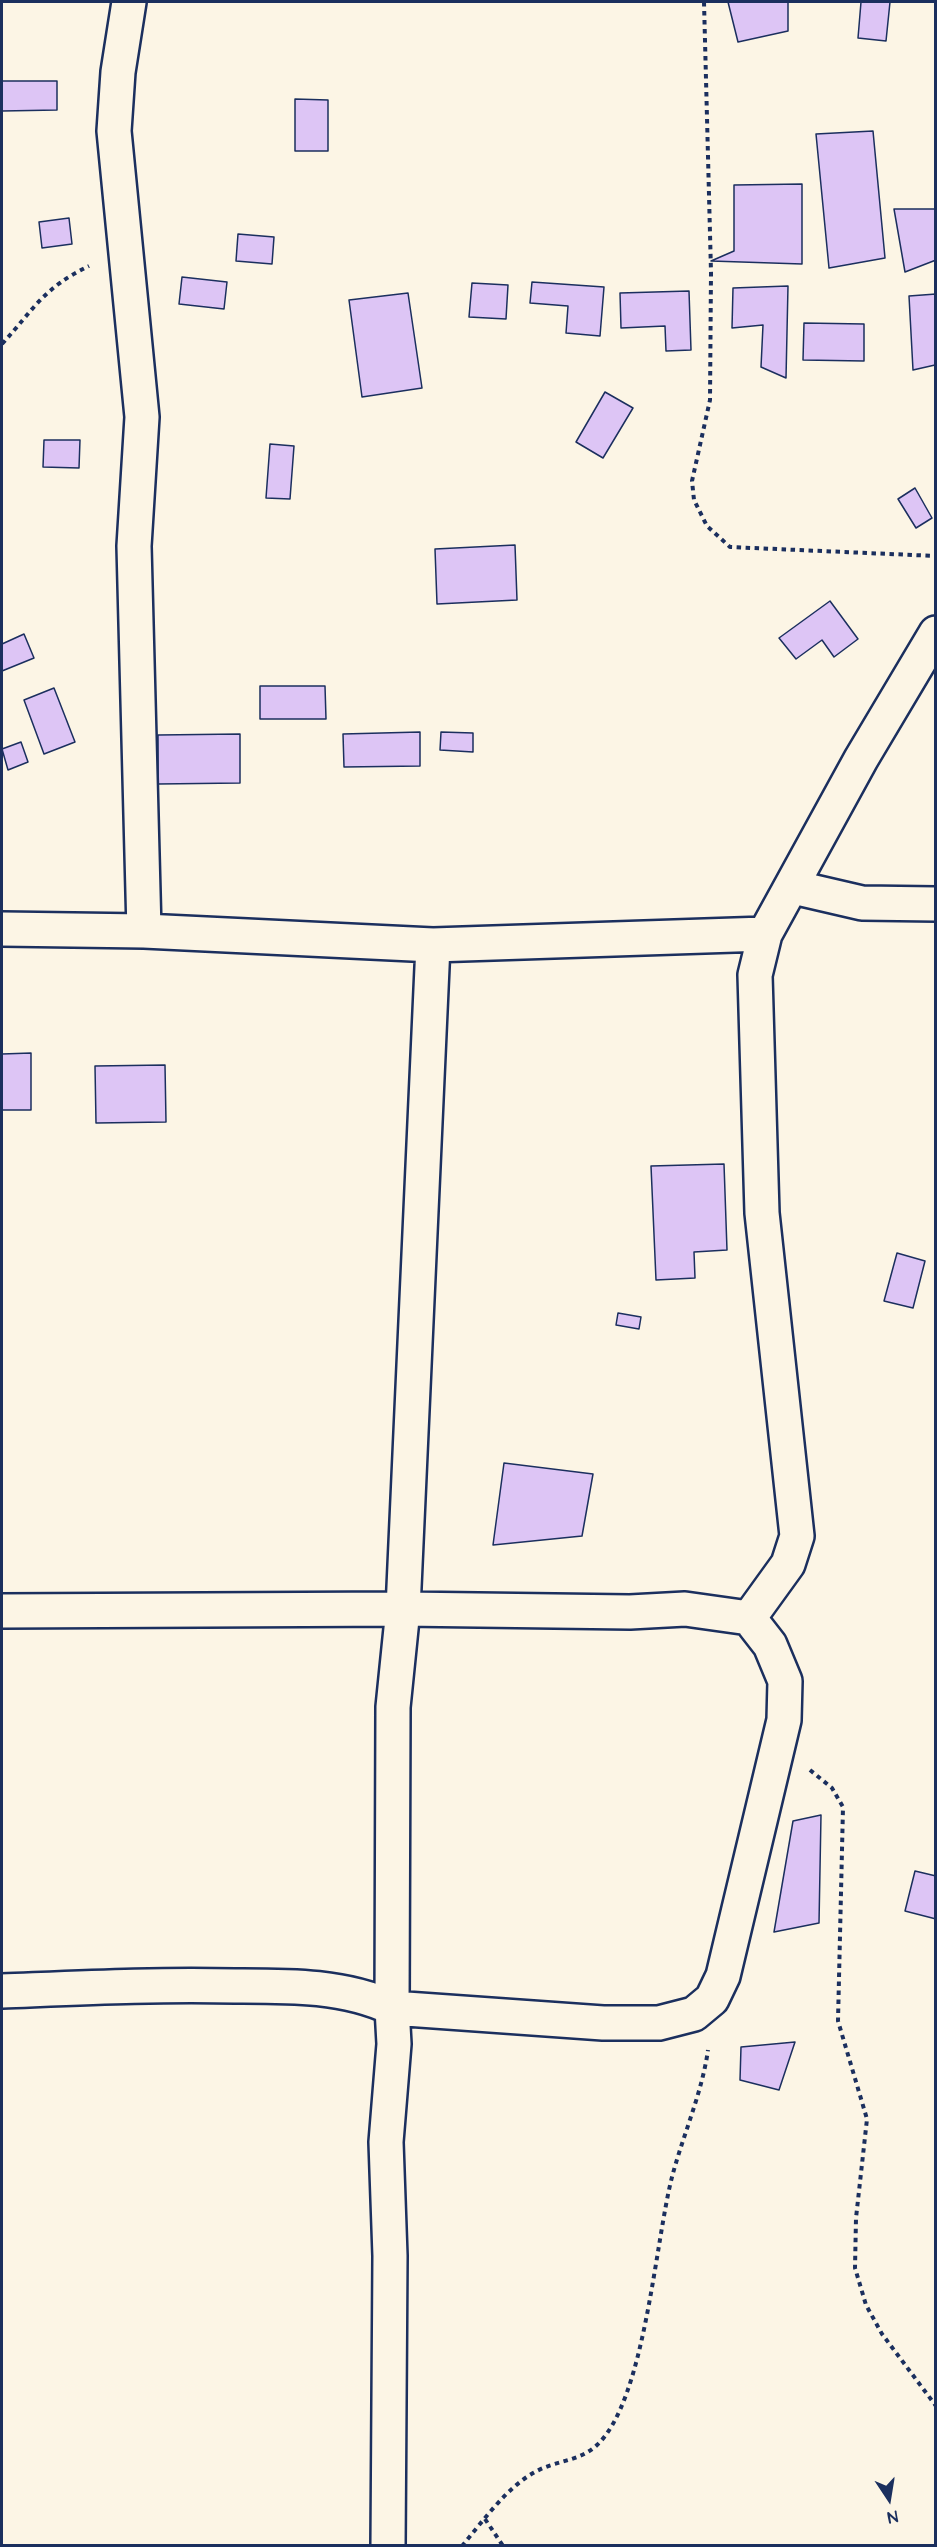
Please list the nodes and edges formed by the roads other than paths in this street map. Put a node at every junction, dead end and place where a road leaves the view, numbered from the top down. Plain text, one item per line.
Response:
1 (129, 2) edge
2 (936, 633) edge
3 (793, 887) junction
4 (936, 904) edge
5 (2, 929) edge
6 (144, 931) junction
7 (765, 934) junction
8 (433, 945) junction
9 (403, 1609) junction
10 (2, 1611) edge
11 (749, 1618) junction
12 (2, 1991) edge
13 (392, 2008) junction
14 (388, 2546) edge

1 - 6 street
2 - 3 street
3 - 4 street
3 - 7 street
5 - 6 street
6 - 8 street
7 - 8 street
7 - 11 street
8 - 9 street
9 - 10 street
9 - 11 street
9 - 13 street
11 - 13 street
12 - 13 street
13 - 14 street

